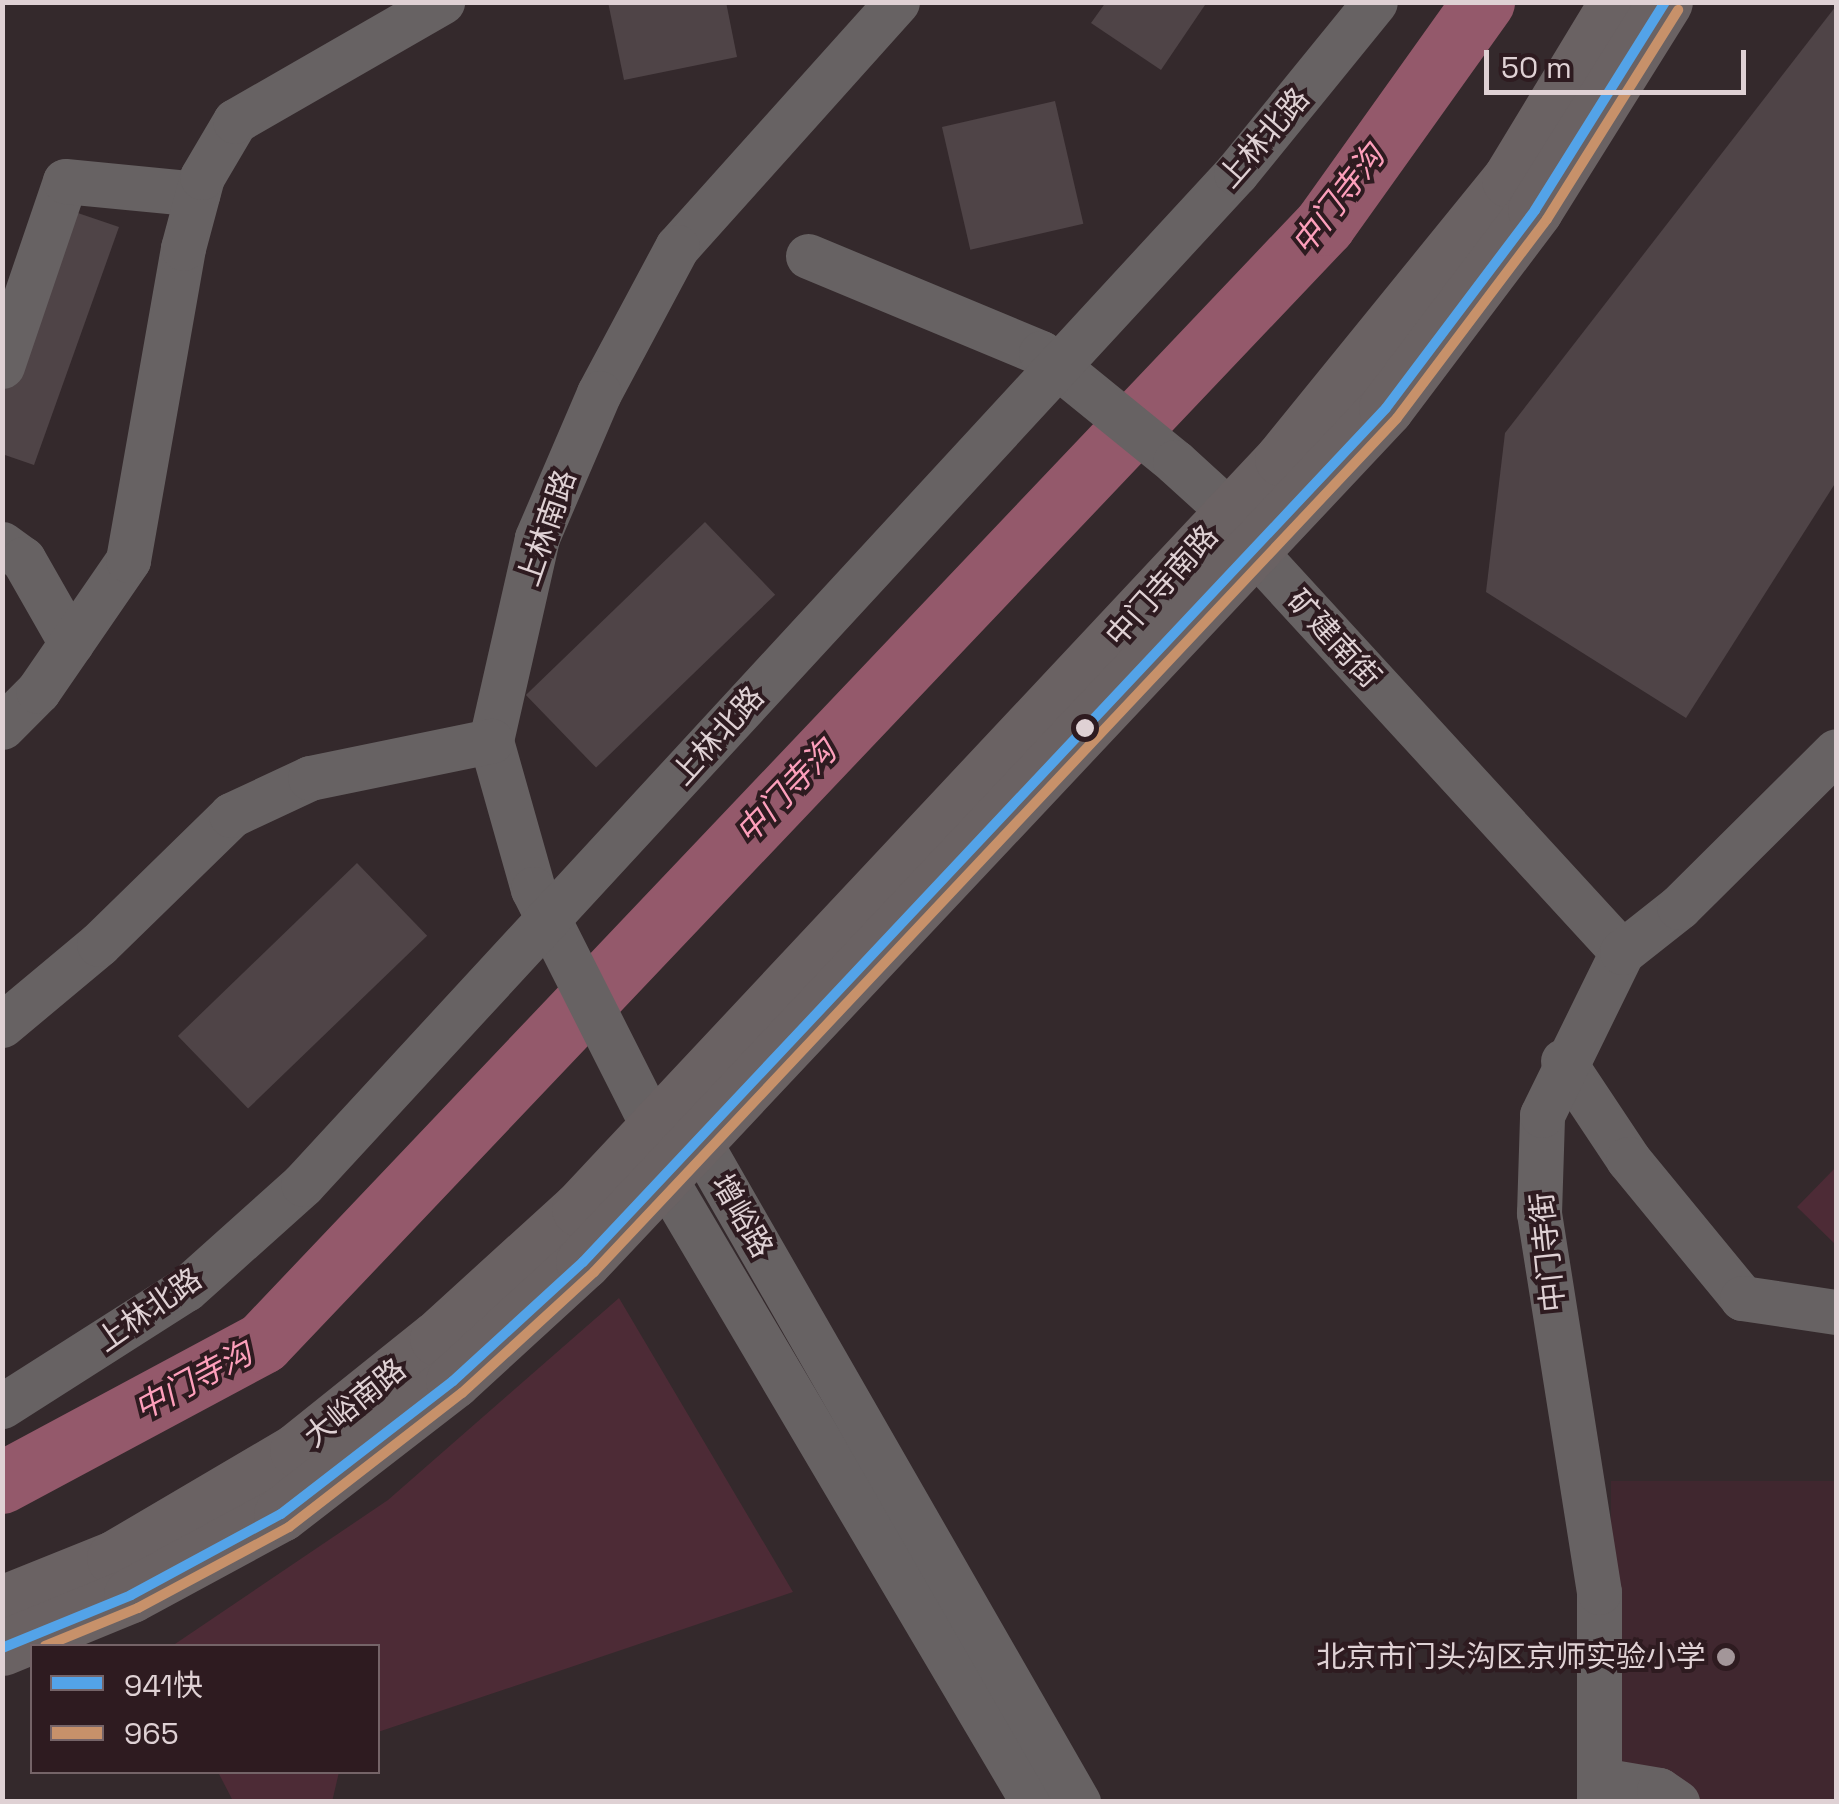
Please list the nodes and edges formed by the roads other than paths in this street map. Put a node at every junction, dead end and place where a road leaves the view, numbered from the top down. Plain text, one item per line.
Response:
1 (442, 2) edge
2 (898, 2) edge
3 (1375, 2) edge
4 (1617, 2) edge
5 (1665, 2) edge
6 (197, 194) junction
7 (808, 256) dead end
8 (1055, 365) junction
9 (2, 366) edge
10 (1242, 531) junction
11 (2, 544) edge
12 (71, 643) junction
13 (2, 726) edge
14 (491, 741) junction
15 (1836, 751) edge
16 (548, 925) junction
17 (1622, 952) junction
18 (2, 1026) edge
19 (1563, 1060) junction
20 (670, 1146) junction
21 (1836, 1312) edge
22 (2, 1406) edge
23 (2, 1603) edge
24 (2, 1648) edge
25 (1600, 1790) edge
26 (1032, 1802) edge
27 (1078, 1802) edge
28 (1677, 1802) edge

1 - 6 street
2 - 14 street, 上林南路
3 - 8 street, 上林北路
4 - 10 main road, 中门寺南路
5 - 10 main road, 中门寺南路
6 - 9 street
6 - 12 street
7 - 8 street, 矿建南街
8 - 10 street, 矿建南街
8 - 16 street, 上林北路
10 - 17 street, 矿建南街
10 - 20 main road, 中门寺南路
11 - 12 street
12 - 13 street
14 - 16 street, 上林南路
14 - 18 street
15 - 17 street, 中门寺街
16 - 20 street, 上林南路
16 - 22 street, 上林北路
17 - 19 street, 中门寺街
19 - 21 street
19 - 25 street, 中门寺街
20 - 23 main road, 大峪南路
20 - 24 main road, 大峪南路
20 - 26 street, 增峪路
20 - 27 street, 增峪路
25 - 28 street

